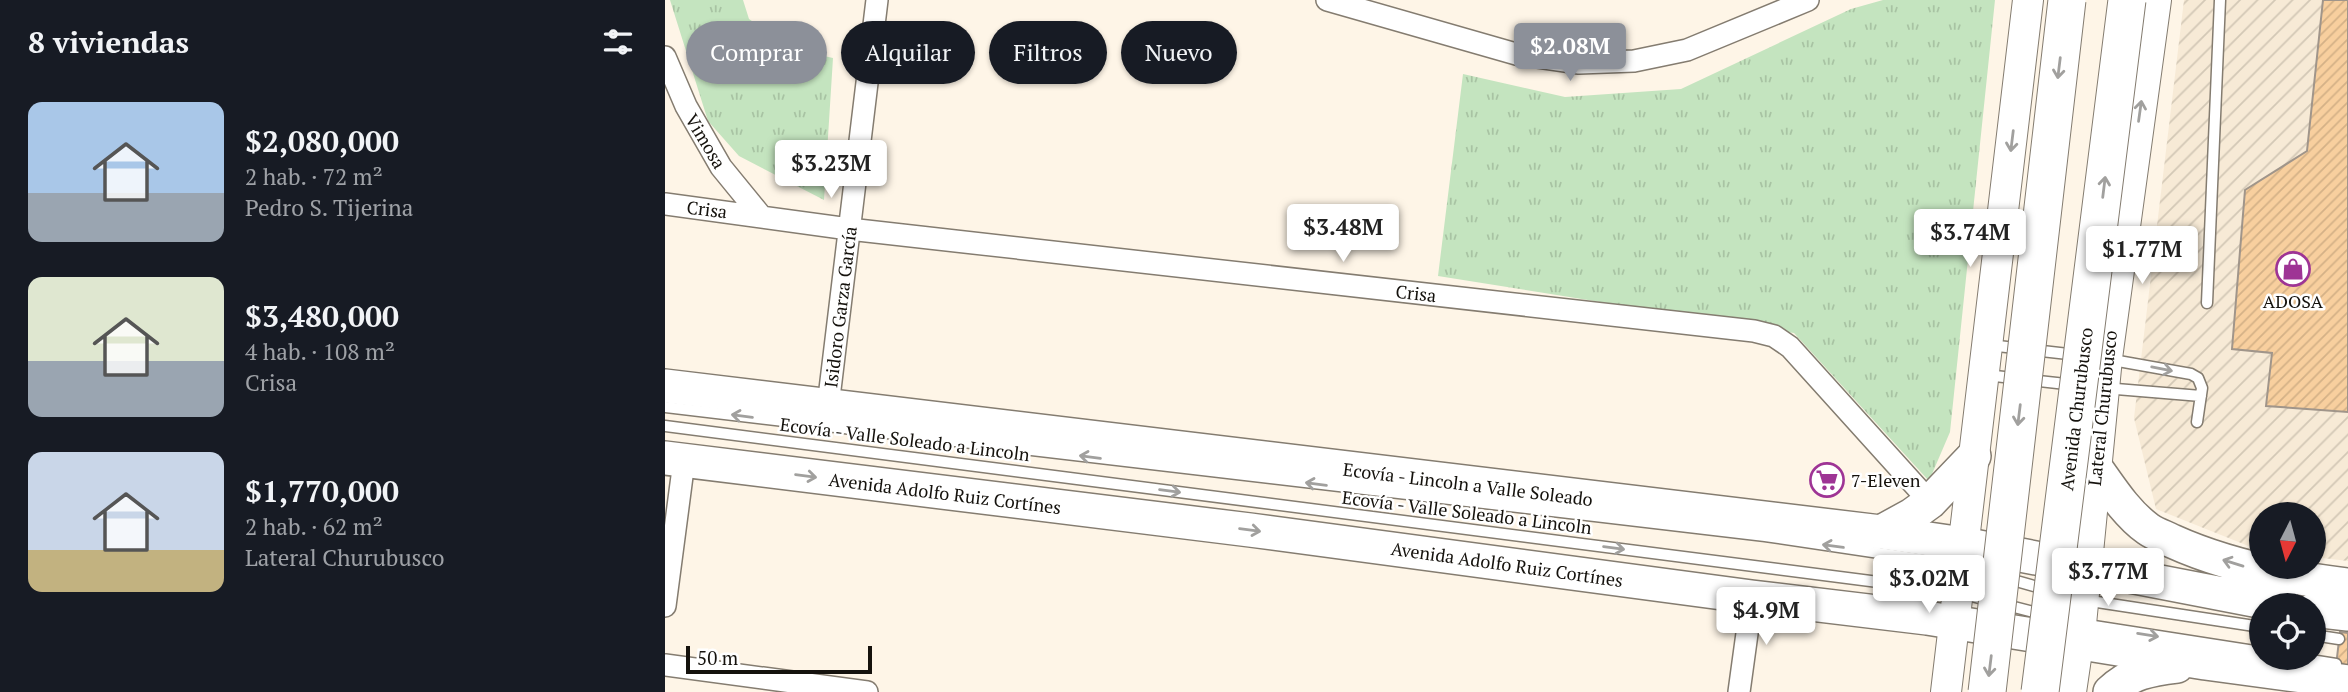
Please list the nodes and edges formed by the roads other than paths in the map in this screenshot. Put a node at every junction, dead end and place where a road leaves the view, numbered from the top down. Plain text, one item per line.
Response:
1 (877, 0) edge
2 (1327, 0) edge
3 (1808, 0) edge
4 (2028, 0) edge
5 (2067, 0) edge
6 (2127, 0) edge
7 (2156, 0) edge
8 (2220, 0) edge
9 (665, 57) edge
10 (665, 204) edge
11 (761, 216) junction
12 (849, 229) junction
13 (2207, 303) dead end
14 (1986, 345) junction
15 (2107, 358) junction
16 (1983, 374) junction
17 (665, 386) edge
18 (2103, 388) junction
19 (2201, 397) junction
20 (828, 406) junction
21 (665, 407) edge
22 (2197, 422) dead end
23 (665, 426) edge
24 (1974, 456) junction
25 (675, 460) edge
26 (2096, 468) junction
27 (1930, 502) junction
28 (1881, 532) junction
29 (1958, 581) junction
30 (2348, 585) edge
31 (1752, 597) junction
32 (2249, 606) edge
33 (665, 607) edge
34 (2072, 607) junction
35 (2326, 617) edge
36 (2249, 626) edge
37 (2344, 627) edge
38 (2326, 632) edge
39 (2249, 649) edge
40 (2205, 663) junction
41 (665, 665) edge
42 (2342, 673) edge
43 (759, 685) edge
44 (867, 692) edge
45 (1739, 692) edge
46 (1946, 692) edge
47 (1987, 692) edge
48 (2040, 692) edge
49 (2071, 692) edge
50 (2110, 692) edge

1 - 12 street, Isidoro Garza García
2 - 3 street
4 -> 14 street
5 -> 47 highway, bridge
48 -> 6 highway, Avenida Churubusco, bridge
15 -> 7 street, Lateral Churubusco
8 - 13 lane
9 - 11 street, Vimosa
10 - 11 street, Crisa
11 - 12 street, Crisa
12 - 20 street, Isidoro Garza García
12 - 27 street, Crisa
14 - 15 lane
14 - 16 street
15 - 18 street, Lateral Churubusco
15 -> 19 lane
16 - 18 lane
16 - 24 street
17 - 20 main road, Avenida Adolfo Ruiz Cortínes
18 - 19 lane
18 - 26 street, Lateral Churubusco
19 - 22 lane
20 - 28 main road, Avenida Adolfo Ruiz Cortínes
29 -> 21 lane, Ecovía - Lincoln a Valle Soleado
23 -> 29 lane, Ecovía - Valle Soleado a Lincoln
24 - 27 main road
24 - 29 street
25 -> 31 main road, Avenida Adolfo Ruiz Cortínes
25 - 33 street
30 -> 26 main road
26 - 34 street, Lateral Churubusco
27 - 28 main road
28 - 29 main road, Avenida Adolfo Ruiz Cortínes
29 - 31 main road, Avenida Adolfo Ruiz Cortínes
29 - 34 main road, Avenida Adolfo Ruiz Cortínes
29 - 34 main road, Avenida Adolfo Ruiz Cortínes
29 - 46 street
31 - 45 street
32 - 34 main road, Avenida Adolfo Ruiz Cortínes
34 - 36 lane
34 -> 39 lane
34 - 40 main road, Avenida Adolfo Ruiz Cortínes
34 - 49 street, Lateral Churubusco
35 - 37 main road
37 - 38 lane
40 - 42 main road, Avenida Adolfo Ruiz Cortínes
40 - 50 main road
41 - 43 street
43 - 44 street

